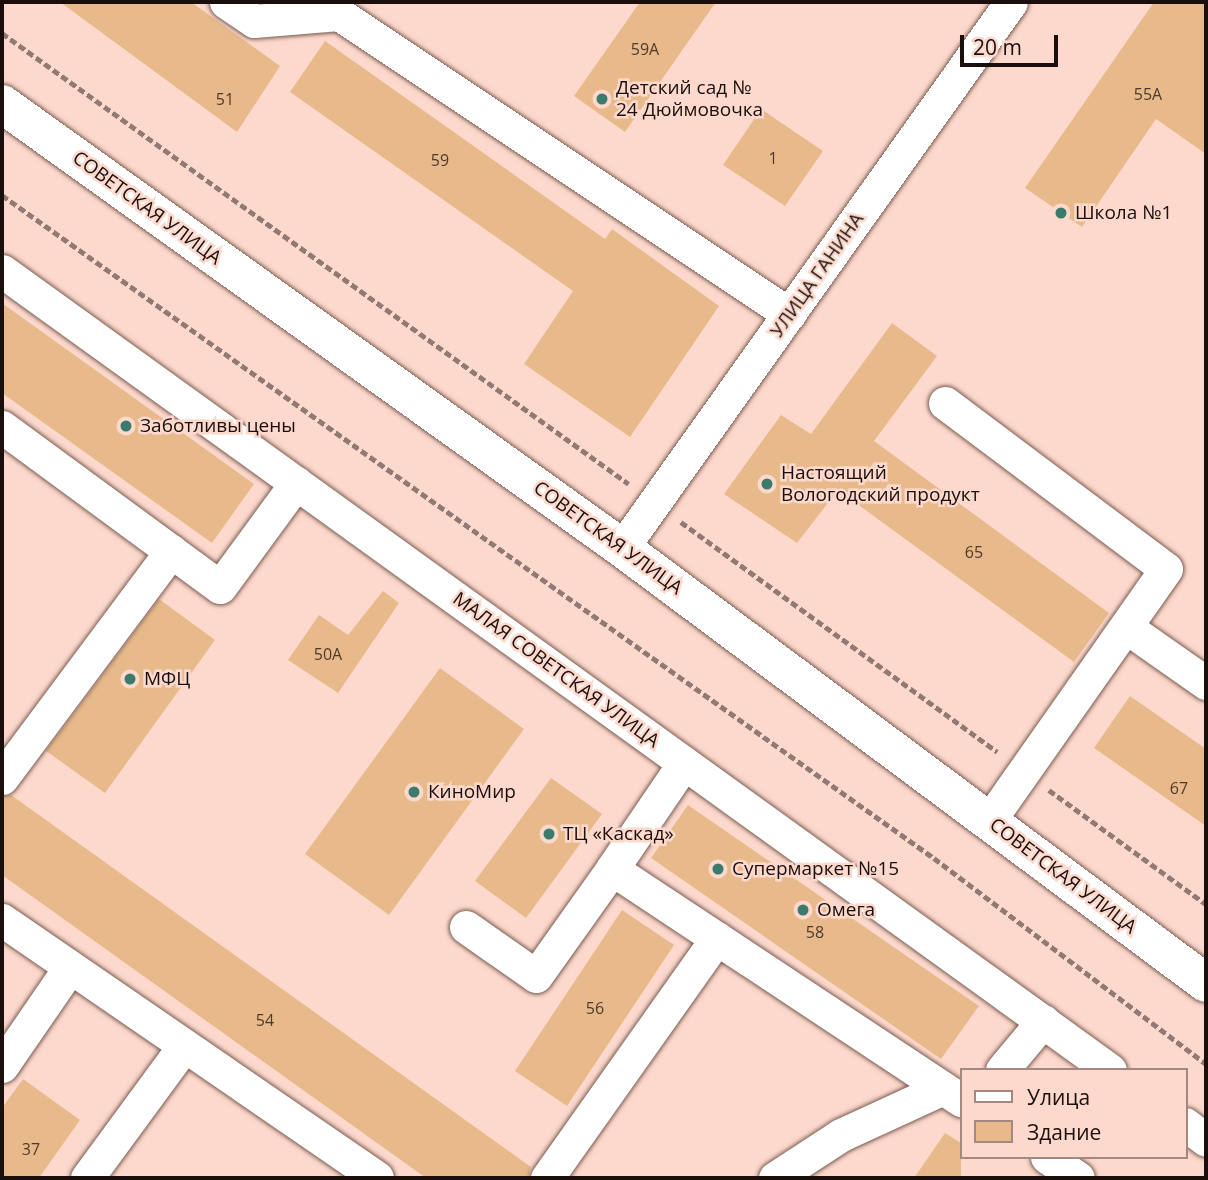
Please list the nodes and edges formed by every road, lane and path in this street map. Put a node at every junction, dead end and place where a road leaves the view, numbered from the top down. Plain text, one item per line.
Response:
1 (226, 2) edge
2 (1011, 2) edge
3 (2, 33) edge
4 (2, 104) edge
5 (2, 195) edge
6 (2, 271) edge
7 (789, 314) junction
8 (945, 404) dead end
9 (2, 427) edge
10 (296, 483) junction
11 (654, 502) junction
12 (622, 548) junction
13 (171, 551) junction
14 (1126, 627) junction
15 (1206, 683) edge
16 (1003, 756) dead end
17 (684, 763) junction
18 (2, 778) edge
19 (1037, 781) dead end
20 (989, 821) junction
21 (612, 869) junction
22 (1206, 904) edge
23 (2, 920) edge
24 (466, 927) dead end
25 (717, 938) junction
26 (70, 967) junction
27 (1206, 983) edge
28 (1043, 1021) junction
29 (184, 1045) junction
30 (1206, 1064) edge
31 (2, 1066) edge
32 (1004, 1068) edge
33 (1107, 1068) edge
34 (952, 1094) edge
35 (1187, 1126) edge
36 (1206, 1140) edge
37 (1050, 1159) edge
38 (87, 1178) edge
39 (377, 1178) edge
40 (547, 1178) edge
41 (775, 1178) edge
42 (1078, 1178) edge

1 - 7 street
2 - 7 street, УЛИЦА ГАНИНА
3 - 11 path
4 - 12 main road, СОВЕТСКАЯ УЛИЦА
5 - 30 path
6 - 10 street, МАЛАЯ СОВЕТСКАЯ УЛИЦА
7 - 11 street, УЛИЦА ГАНИНА
8 - 14 street
9 - 13 street
10 - 13 street
10 - 17 street, МАЛАЯ СОВЕТСКАЯ УЛИЦА
11 - 12 street, УЛИЦА ГАНИНА
11 - 16 path
12 - 20 main road, СОВЕТСКАЯ УЛИЦА
13 - 18 street
14 - 15 street
14 - 20 street
17 - 21 street
17 - 28 street, МАЛАЯ СОВЕТСКАЯ УЛИЦА
19 - 22 path
20 - 27 main road, СОВЕТСКАЯ УЛИЦА
21 - 24 street
21 - 25 street
23 - 26 street
25 - 34 street
25 - 40 street
26 - 29 street
26 - 31 street
28 - 32 street
28 - 33 street, МАЛАЯ СОВЕТСКАЯ УЛИЦА
29 - 38 street
29 - 39 street
34 - 41 street
35 - 36 street
37 - 42 street

